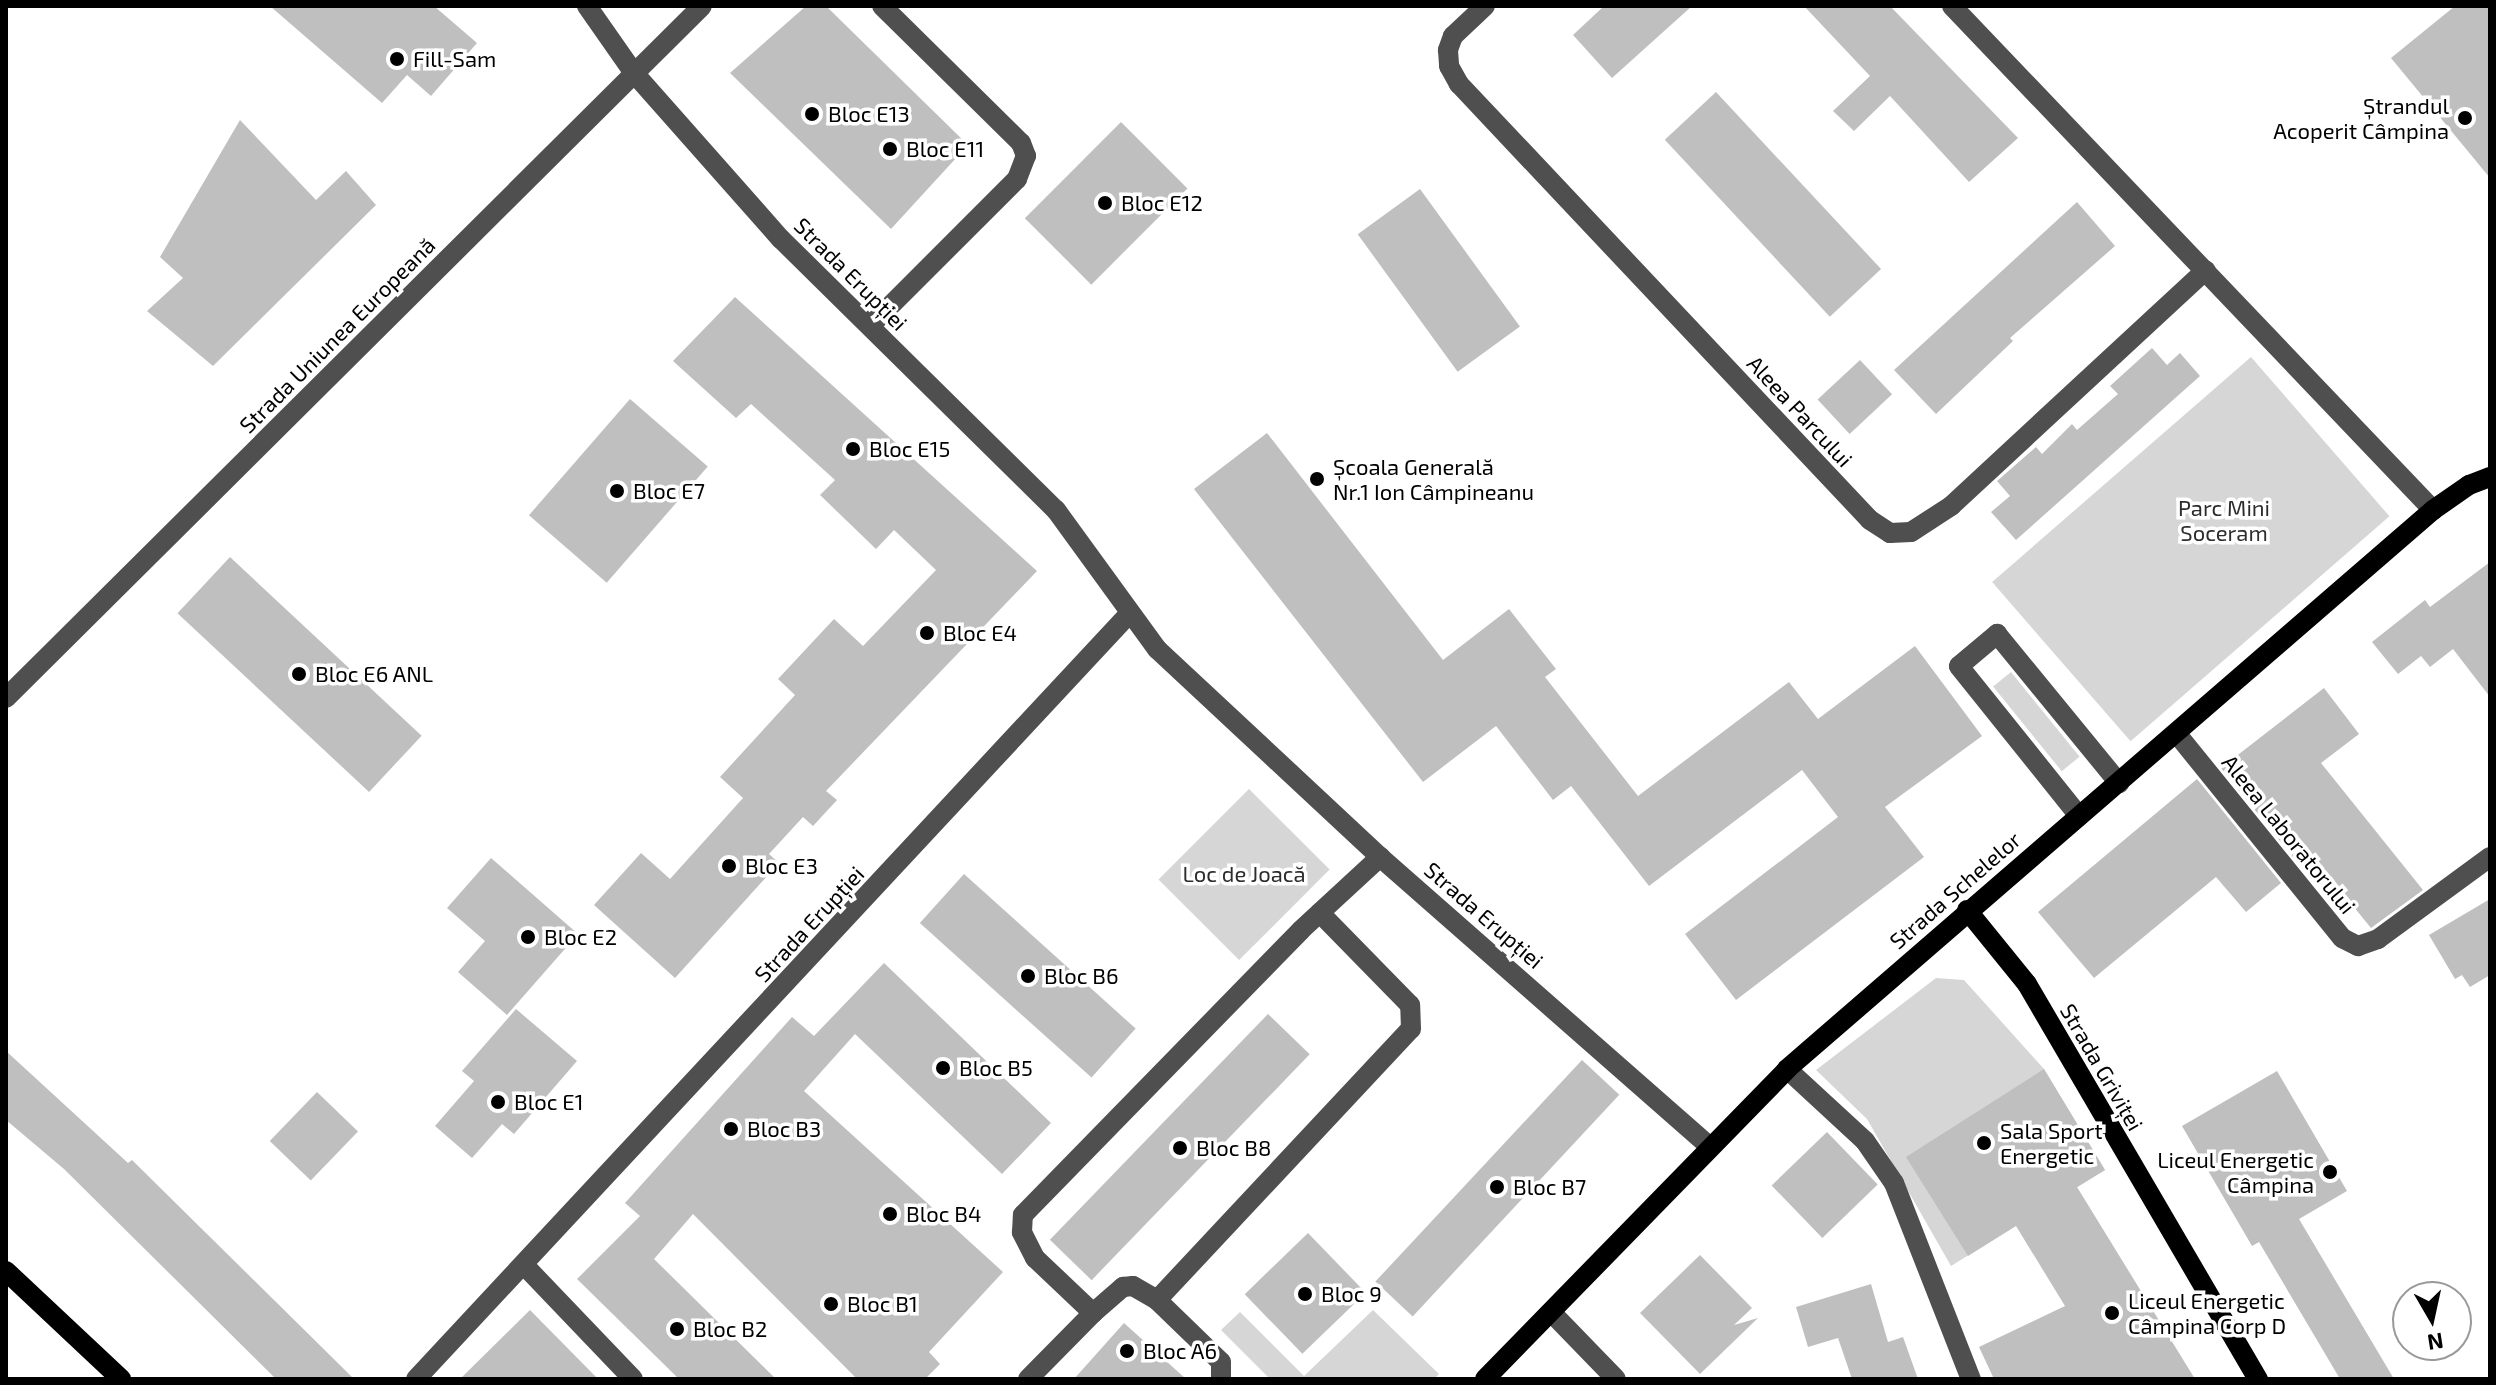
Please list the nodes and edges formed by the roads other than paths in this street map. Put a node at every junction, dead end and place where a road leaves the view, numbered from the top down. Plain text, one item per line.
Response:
1 (587, 6) edge
2 (702, 6) edge
3 (882, 6) edge
4 (1485, 6) edge
5 (1952, 6) edge
6 (634, 73) junction
7 (2206, 270) junction
8 (870, 326) junction
9 (2490, 477) edge
10 (2433, 510) junction
11 (1128, 615) junction
12 (6, 698) edge
13 (2177, 734) junction
14 (2119, 783) junction
15 (2079, 816) junction
16 (1380, 857) junction
17 (2490, 857) edge
18 (1967, 910) junction
19 (1320, 913) junction
20 (1787, 1069) junction
21 (1709, 1146) junction
22 (525, 1266) junction
23 (6, 1271) edge
24 (1157, 1300) junction
25 (1551, 1312) junction
26 (1093, 1313) junction
27 (121, 1379) edge
28 (416, 1379) edge
29 (633, 1379) edge
30 (1028, 1379) edge
31 (1221, 1379) edge
32 (1485, 1379) edge
33 (1616, 1379) edge
34 (1971, 1379) edge
35 (2258, 1379) edge

1 - 6 street, Strada Erupției
2 - 6 street, Strada Uniunea Europeană
3 - 8 street
4 - 7 street, Aleea Parcului
5 - 7 street
6 - 8 street, Strada Erupției
6 - 12 street, Strada Uniunea Europeană
7 - 10 street
8 - 11 street, Strada Erupției
9 - 10 main road, Strada Schelelor
10 - 13 main road, Strada Schelelor
11 - 16 street, Strada Erupției
11 - 22 street, Strada Erupției
13 - 14 main road, Strada Schelelor
13 - 17 street, Aleea Laboratorului
14 - 15 main road, Strada Schelelor
14 - 15 street
15 - 18 main road, Strada Schelelor
16 - 19 street
16 - 21 street, Strada Erupției
18 - 20 main road, Strada Schelelor
18 - 35 main road, Strada Griviței
19 - 24 street
19 - 26 street
20 - 21 main road, Strada Schelelor
20 - 34 street
21 - 25 main road, Strada Schelelor
22 - 28 street, Strada Erupției
22 - 29 street
23 - 27 main road
24 - 26 street
24 - 31 street
25 - 32 main road, Strada Schelelor
25 - 33 street
26 - 30 street

